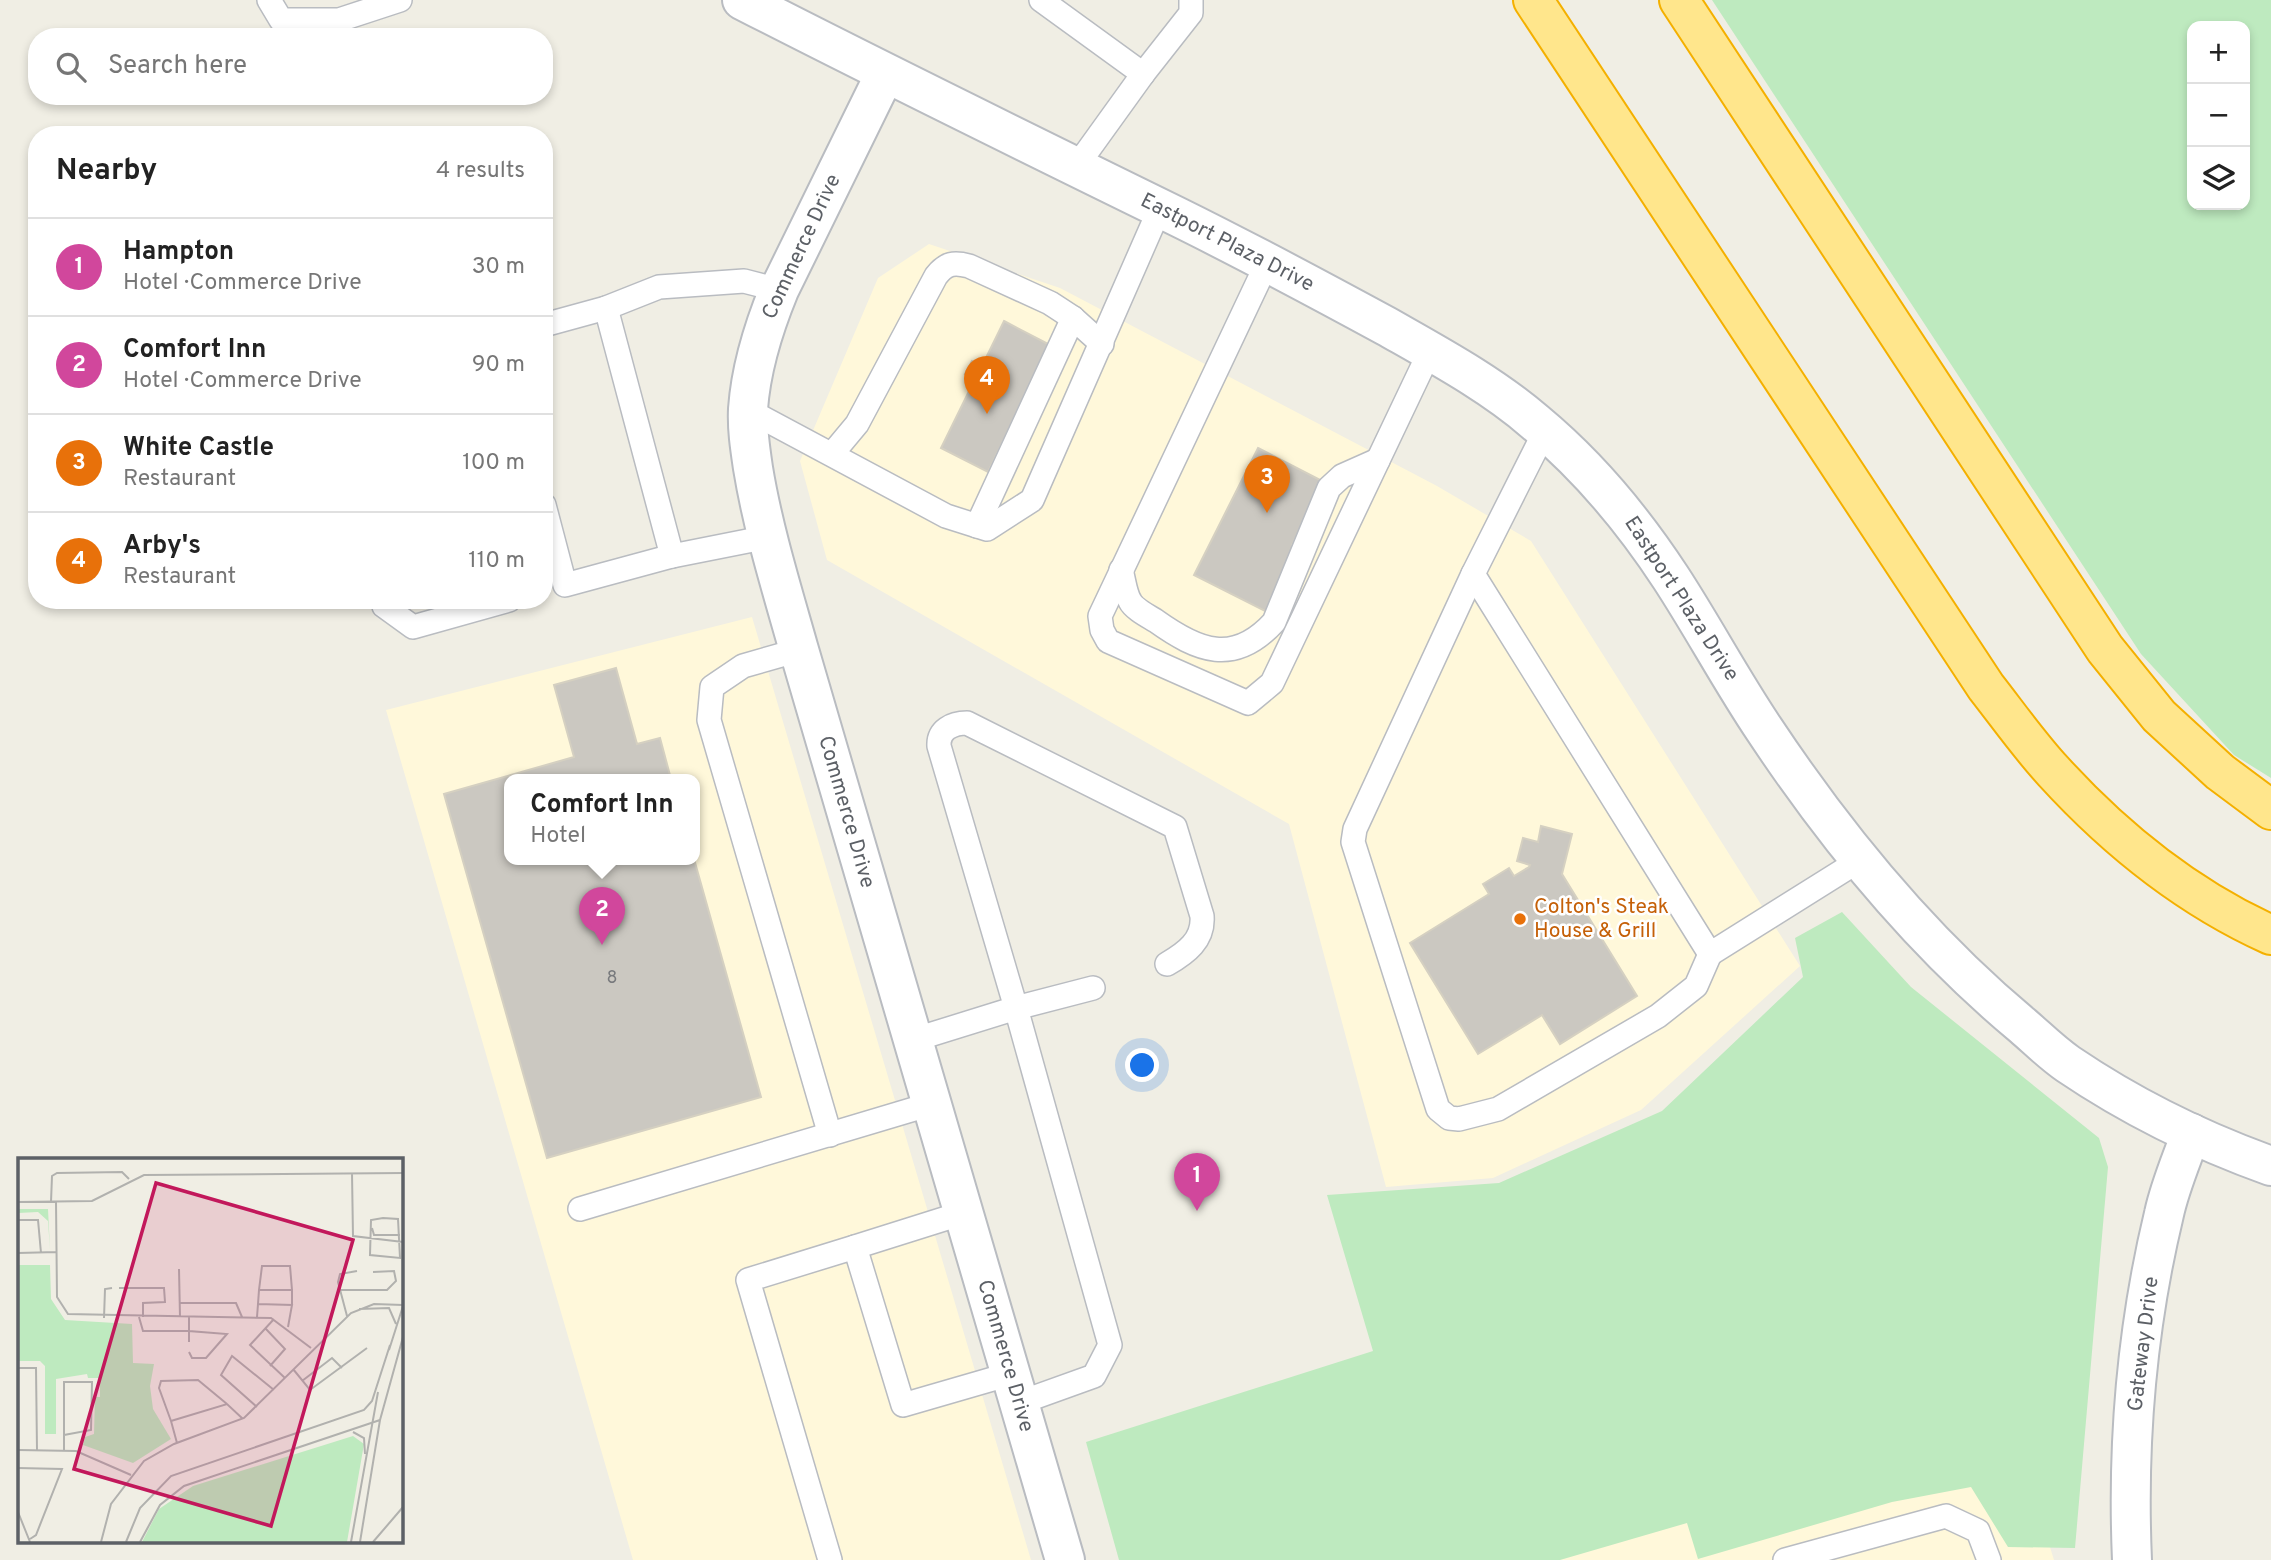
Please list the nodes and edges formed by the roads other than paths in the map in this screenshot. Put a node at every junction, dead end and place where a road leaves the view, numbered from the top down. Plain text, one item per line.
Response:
1 (270, 0) edge
2 (400, 0) edge
3 (742, 0) edge
4 (1041, 0) edge
5 (1191, 0) edge
6 (1533, 0) edge
7 (1679, 0) edge
8 (885, 74) junction
9 (1143, 74) junction
10 (1076, 167) junction
11 (1160, 208) junction
12 (1268, 261) junction
13 (779, 290) junction
14 (606, 308) junction
15 (1073, 318) junction
16 (553, 323) edge
17 (1102, 344) junction
18 (1430, 351) junction
19 (748, 410) junction
20 (1545, 431) junction
21 (832, 454) junction
22 (1378, 460) junction
23 (982, 528) junction
24 (768, 537) junction
25 (672, 556) junction
26 (1121, 570) junction
27 (1473, 574) junction
28 (555, 588) edge
29 (388, 609) edge
30 (476, 609) edge
31 (799, 650) junction
32 (2271, 810) edge
33 (1860, 860) junction
34 (2271, 935) edge
35 (1710, 954) junction
36 (1167, 964) dead end
37 (1093, 988) dead end
38 (1016, 1008) junction
39 (913, 1041) junction
40 (931, 1104) junction
41 (2192, 1133) junction
42 (830, 1135) junction
43 (2271, 1166) edge
44 (580, 1209) dead end
45 (963, 1213) junction
46 (855, 1247) junction
47 (1014, 1389) junction
48 (830, 1560) edge
49 (1065, 1560) edge
50 (1785, 1560) edge
51 (1989, 1560) edge
52 (2132, 1560) edge

1 - 2 lane
3 - 8 street, Eastport Plaza Drive
4 - 9 lane
5 - 9 lane
6 - 34 highway
7 - 32 highway
8 - 10 street, Eastport Plaza Drive
8 - 13 street, Commerce Drive
9 - 10 lane
10 - 11 street, Eastport Plaza Drive
11 - 12 street, Eastport Plaza Drive
11 - 17 lane
12 - 18 street, Eastport Plaza Drive
12 - 26 lane
13 - 14 lane
13 - 19 street, Commerce Drive
14 - 16 lane
14 - 25 lane
15 - 17 lane
15 - 21 lane
15 - 23 lane
17 - 23 lane
18 - 20 street, Eastport Plaza Drive
18 - 22 lane
19 - 21 lane
19 - 24 street, Commerce Drive
20 - 27 lane
20 - 33 street, Eastport Plaza Drive
21 - 23 lane
22 - 26 lane
22 - 26 lane
24 - 25 lane
24 - 31 street, Commerce Drive
25 - 28 lane
27 - 35 lane
27 - 35 lane
29 - 30 lane
31 - 39 street, Commerce Drive
31 - 42 lane
33 - 35 lane
33 - 41 street, Eastport Plaza Drive
36 - 38 lane
37 - 38 lane
38 - 39 lane
38 - 47 lane
39 - 40 street, Commerce Drive
40 - 42 lane
40 - 45 street, Commerce Drive
41 - 43 street, Eastport Plaza Drive
41 - 52 street, Gateway Drive
42 - 44 lane
45 - 46 lane
45 - 47 street, Commerce Drive
46 - 47 lane
46 - 48 lane
47 - 49 street, Commerce Drive
50 - 51 lane

